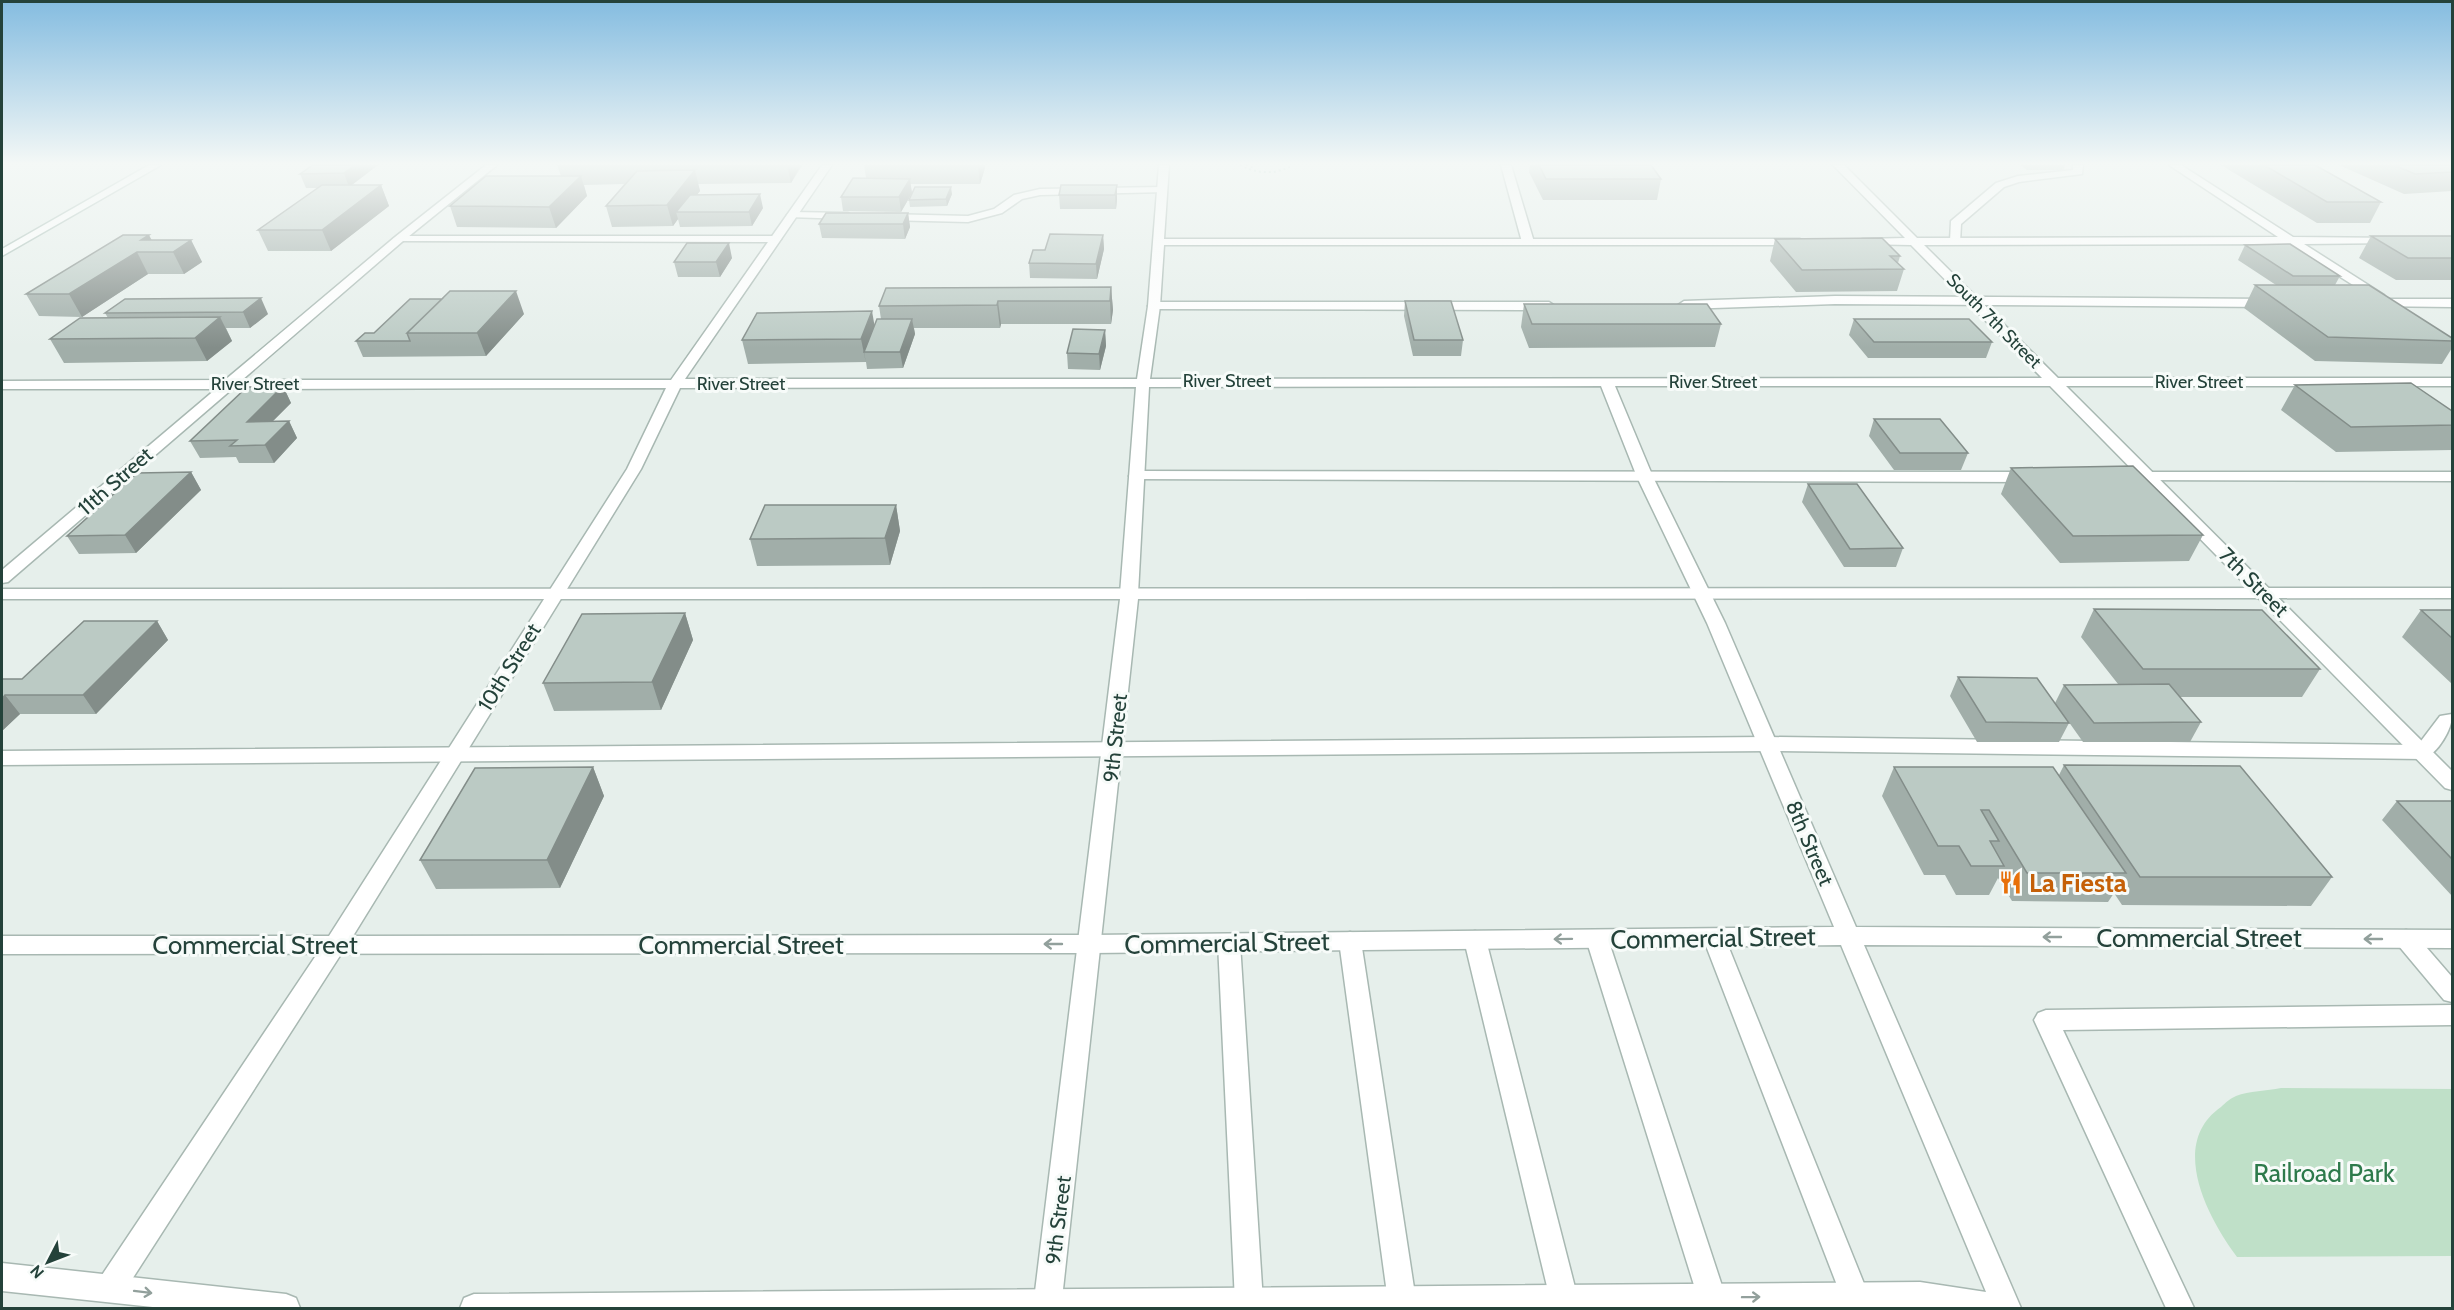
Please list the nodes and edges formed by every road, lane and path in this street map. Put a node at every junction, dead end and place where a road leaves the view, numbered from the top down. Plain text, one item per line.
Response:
1 (49, 226) edge
2 (414, 226) edge
3 (785, 226) edge
4 (1160, 226) edge
5 (1523, 226) edge
6 (1899, 226) edge
7 (1955, 226) edge
8 (2271, 226) edge
9 (399, 238) junction
10 (776, 239) junction
11 (2407, 240) edge
12 (1956, 241) junction
13 (2294, 241) junction
14 (1159, 242) junction
15 (1528, 242) junction
16 (1809, 242) edge
17 (1856, 242) edge
18 (1915, 242) junction
19 (2, 253) edge
20 (1976, 303) junction
21 (2281, 303) edge
22 (2364, 303) edge
23 (2387, 303) junction
24 (2452, 303) edge
25 (1672, 305) edge
26 (1154, 306) junction
27 (1566, 306) edge
28 (2406, 315) edge
29 (1143, 382) junction
30 (1606, 382) junction
31 (2055, 382) junction
32 (2452, 382) edge
33 (228, 384) junction
34 (2, 385) edge
35 (674, 385) junction
36 (1137, 476) junction
37 (1645, 477) junction
38 (2041, 477) edge
39 (2113, 477) edge
40 (2149, 477) junction
41 (2452, 477) edge
42 (2, 578) edge
43 (2266, 593) junction
44 (2452, 593) edge
45 (2, 594) edge
46 (555, 594) junction
47 (1129, 594) junction
48 (1702, 594) junction
49 (2452, 720) edge
50 (1768, 744) junction
51 (1114, 748) junction
52 (2422, 753) junction
53 (453, 756) junction
54 (2, 758) edge
55 (2452, 783) edge
56 (1850, 936) junction
57 (1714, 938) junction
58 (1597, 939) junction
59 (2406, 939) junction
60 (2452, 939) edge
61 (1475, 940) junction
62 (1350, 941) junction
63 (1229, 943) junction
64 (1092, 944) junction
65 (2, 945) edge
66 (335, 945) junction
67 (2452, 993) edge
68 (2452, 1015) edge
69 (2, 1277) edge
70 (110, 1288) junction
71 (1855, 1296) junction
72 (1712, 1298) junction
73 (1564, 1299) junction
74 (1402, 1301) junction
75 (1249, 1302) junction
76 (1047, 1306) edge
77 (286, 1308) edge
78 (474, 1308) edge
79 (1998, 1308) edge
80 (2007, 1308) edge
81 (2180, 1308) edge

1 - 19 street
2 - 9 street, 11th Street
3 - 10 street, 10th Street
4 - 14 street, 9th Street
5 - 15 street
6 - 18 street, South 7th Street
7 - 12 street
8 - 13 street
9 - 10 street
9 - 33 street, 11th Street
10 - 35 street, 10th Street
11 - 13 street
12 - 13 street
12 - 18 street
13 - 23 street
14 - 15 street
14 - 26 street, 9th Street
15 - 16 street
17 - 18 street
18 - 20 street, South 7th Street
20 - 21 street
20 - 25 street
20 - 31 street, South 7th Street
22 - 23 street
23 - 24 street
23 - 28 street
26 - 27 street
26 - 29 street, 9th Street
29 - 30 street, River Street
29 - 35 street, River Street
29 - 36 street, 9th Street
30 - 31 street, River Street
30 - 37 street, 8th Street
31 - 32 street, River Street
31 - 40 street, 7th Street
33 - 34 street, River Street
33 - 35 street, River Street
33 - 42 street, 11th Street
35 - 46 street, 10th Street
36 - 37 street
36 - 47 street, 9th Street
37 - 38 street
37 - 48 street, 8th Street
39 - 40 street
40 - 41 street
40 - 43 street, 7th Street
43 - 44 street
43 - 48 street
43 - 52 street, 7th Street
45 - 46 street
46 - 47 street
46 - 53 street, 10th Street
47 - 48 street
47 - 51 street, 9th Street
48 - 50 street, 8th Street
49 - 52 street
50 - 51 street
50 - 52 street
50 - 56 street, 8th Street
51 - 53 street
51 - 64 street, 9th Street
52 - 55 street, 7th Street
53 - 54 street
53 - 66 street, 10th Street
56 - 57 street, Commercial Street
59 -> 56 street, Commercial Street
56 - 80 street, 8th Street
57 - 58 street, Commercial Street
57 - 71 street
58 -> 61 street, Commercial Street
58 - 72 street
59 - 60 street, Commercial Street
59 - 67 street
61 - 62 street, Commercial Street
61 - 73 street
62 - 63 street, Commercial Street
62 - 74 street
63 - 64 street, Commercial Street
63 - 75 street
64 -> 66 street, Commercial Street
64 - 76 street, 9th Street
65 - 66 street, Commercial Street
66 - 70 street, 10th Street
68 - 81 street
69 - 70 street
70 -> 77 street
72 -> 71 street
71 - 79 street
72 - 73 street
73 - 74 street
74 - 75 street
75 - 76 street
76 - 78 street

